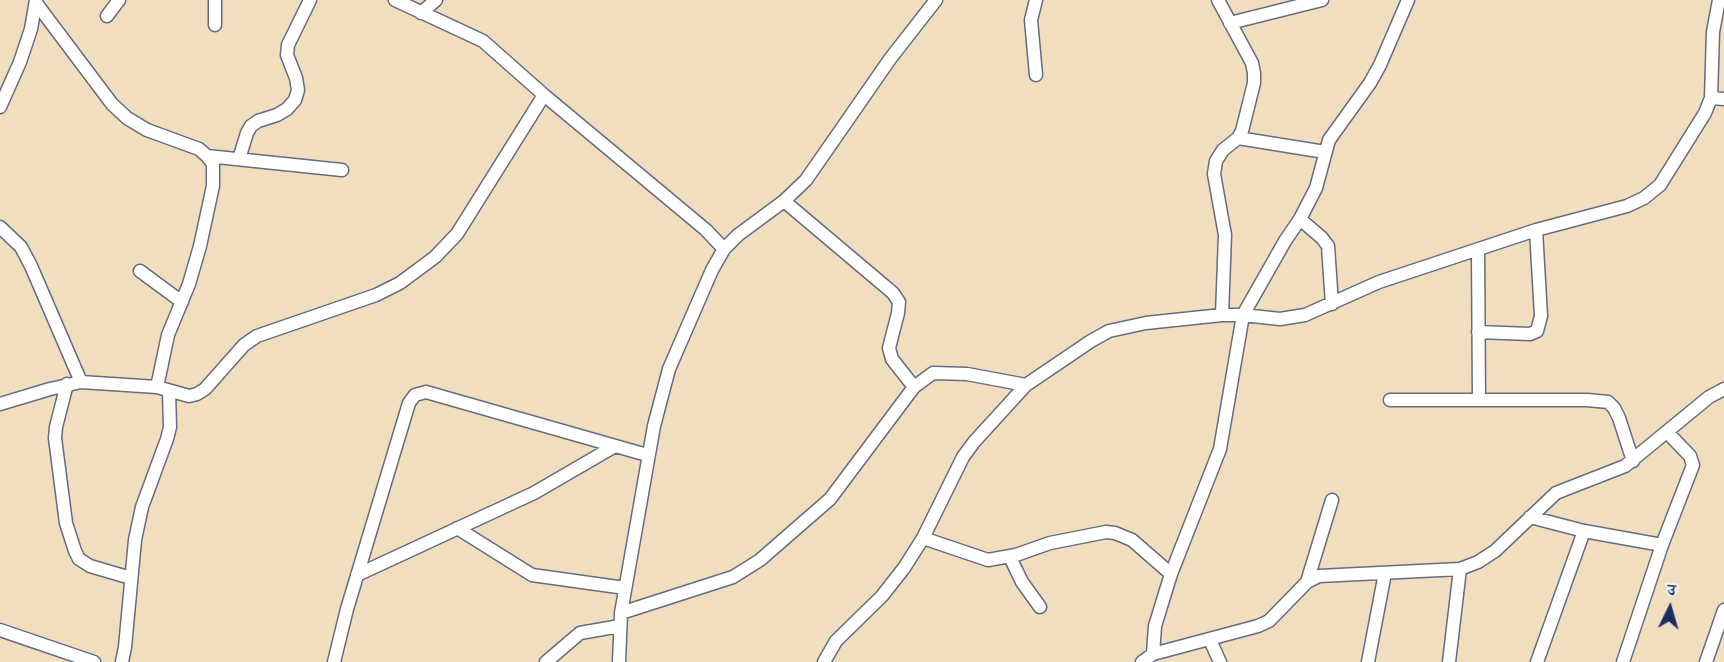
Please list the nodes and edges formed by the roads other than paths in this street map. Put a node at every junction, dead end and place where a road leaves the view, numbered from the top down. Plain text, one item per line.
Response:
1 (119, 0) edge
2 (214, 0) edge
3 (310, 0) edge
4 (395, 0) edge
5 (436, 0) edge
6 (936, 0) edge
7 (1036, 0) edge
8 (1218, 0) edge
9 (1322, 0) edge
10 (1408, 0) edge
11 (1719, 0) edge
12 (36, 1) edge
13 (421, 13) junction
14 (108, 16) dead end
15 (1230, 23) junction
16 (216, 25) dead end
17 (1036, 75) dead end
18 (544, 95) junction
19 (1711, 98) junction
20 (1724, 99) edge
21 (0, 107) edge
22 (1238, 138) junction
23 (1325, 152) junction
24 (207, 156) junction
25 (239, 159) junction
26 (342, 170) dead end
27 (784, 201) junction
28 (1300, 219) junction
29 (0, 227) edge
30 (1536, 230) junction
31 (724, 249) junction
32 (1478, 250) junction
33 (140, 271) dead end
34 (182, 302) junction
35 (1332, 304) junction
36 (1222, 315) junction
37 (1243, 315) junction
38 (1478, 332) junction
39 (81, 382) junction
40 (67, 384) junction
41 (1026, 385) junction
42 (914, 387) junction
43 (163, 389) junction
44 (1724, 389) edge
45 (1479, 399) junction
46 (1390, 400) dead end
47 (0, 404) edge
48 (1667, 432) junction
49 (615, 446) junction
50 (647, 455) junction
51 (1633, 461) junction
52 (1332, 500) dead end
53 (1530, 517) junction
54 (457, 528) junction
55 (1584, 531) junction
56 (923, 538) junction
57 (1662, 545) junction
58 (1011, 557) junction
59 (1460, 569) junction
60 (1385, 573) junction
61 (1171, 574) junction
62 (357, 575) junction
63 (130, 578) junction
64 (1307, 582) junction
65 (625, 588) junction
66 (1040, 607) dead end
67 (1724, 610) edge
68 (620, 620) junction
69 (0, 630) edge
70 (1210, 640) junction
71 (1153, 654) junction
72 (94, 662) edge
73 (122, 662) edge
74 (334, 662) edge
75 (546, 662) edge
76 (619, 662) edge
77 (824, 662) edge
78 (1142, 662) edge
79 (1220, 662) edge
80 (1368, 662) edge
81 (1449, 662) edge
82 (1537, 662) edge
83 (1623, 662) edge
84 (1706, 662) edge

1 - 14 street
2 - 16 street
3 - 25 street
4 - 13 street
5 - 13 street
6 - 27 street
7 - 17 street
8 - 15 street
9 - 15 street
10 - 23 street
11 - 19 street
12 - 21 street
12 - 24 street
13 - 18 street
15 - 22 street
18 - 31 street
18 - 43 street
19 - 20 street
19 - 30 street
22 - 23 street
22 - 36 street
23 - 28 street
24 - 25 street
24 - 34 street
25 - 26 street
27 - 31 street
27 - 42 street
28 - 35 street
28 - 37 street
29 - 39 street
30 - 32 street
30 - 38 street
31 - 50 street
32 - 35 street
32 - 38 street
33 - 34 street
34 - 43 street
35 - 37 street
36 - 37 street
36 - 41 street
37 - 61 street
38 - 45 street
39 - 40 street
39 - 43 street
40 - 47 street
40 - 63 street
41 - 42 street
41 - 56 street
42 - 68 street
43 - 63 street
44 - 48 street
45 - 46 street
45 - 51 street
48 - 51 street
48 - 57 street
49 - 50 street
49 - 54 street
49 - 62 street
50 - 65 street
51 - 53 street
52 - 64 street
53 - 55 street
53 - 59 street
54 - 62 street
54 - 65 street
55 - 57 street
55 - 82 street
56 - 58 street
56 - 77 street
57 - 83 street
58 - 61 street
58 - 66 street
59 - 60 street
59 - 81 street
60 - 64 street
60 - 80 street
61 - 71 street
62 - 74 street
63 - 73 street
64 - 70 street
65 - 68 street
67 - 84 street
68 - 75 street
68 - 76 street
69 - 72 street
70 - 71 street
70 - 79 street
71 - 78 street

